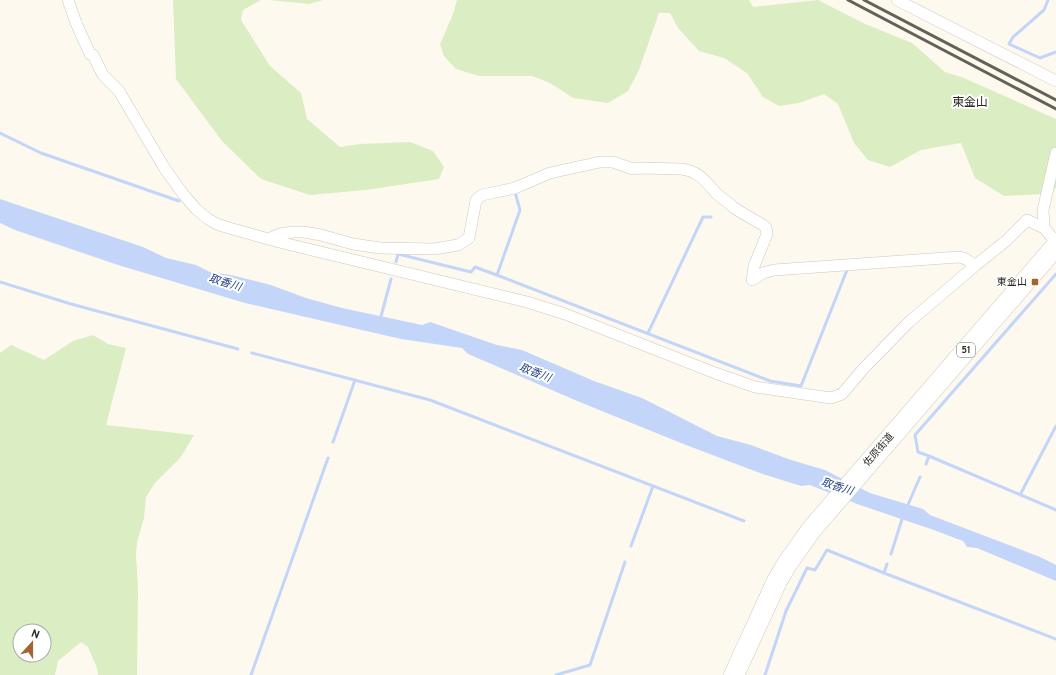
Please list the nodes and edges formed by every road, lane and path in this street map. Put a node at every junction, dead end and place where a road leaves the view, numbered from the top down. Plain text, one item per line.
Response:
1 (68, 0) edge
2 (897, 0) edge
3 (1056, 81) edge
4 (1056, 153) edge
5 (1044, 228) junction
6 (271, 240) junction
7 (1056, 242) edge
8 (1056, 246) edge
9 (974, 266) junction
10 (734, 675) edge

1 - 6 street
2 - 3 street
4 - 5 street
5 - 7 street
5 - 9 street
6 - 9 street
6 - 9 street
8 - 10 highway, 佐原街道 / 51

